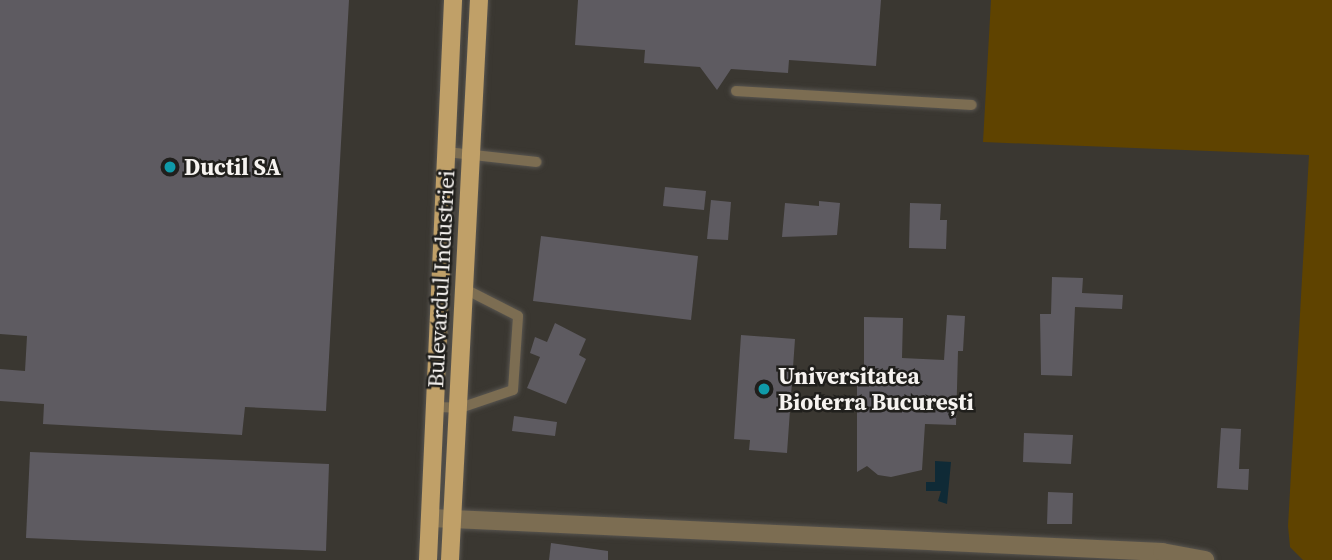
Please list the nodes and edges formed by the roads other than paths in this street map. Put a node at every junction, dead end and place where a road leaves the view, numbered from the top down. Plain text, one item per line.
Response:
1 (453, 0) edge
2 (479, 0) edge
3 (736, 91) dead end
4 (972, 105) dead end
5 (447, 152) junction
6 (471, 155) junction
7 (536, 162) dead end
8 (465, 289) junction
9 (436, 407) junction
10 (460, 408) junction
11 (431, 518) junction
12 (453, 519) junction
13 (1141, 557) edge
14 (428, 560) edge
15 (450, 560) edge
16 (1205, 560) edge

1 - 5 main road, Bulevardul Industriei
2 - 6 main road, Bulevardul Industriei
3 - 4 lane
5 - 6 lane
5 - 9 main road, Bulevardul Industriei
6 - 7 lane
6 - 8 main road, Bulevardul Industriei
8 - 10 main road, Bulevardul Industriei
8 - 10 lane
9 - 10 lane
9 - 11 main road, Bulevardul Industriei
10 - 12 main road, Bulevardul Industriei
11 - 12 street
11 - 14 main road, Bulevardul Industriei
12 - 13 street
12 - 15 main road, Bulevardul Industriei
13 - 16 street

